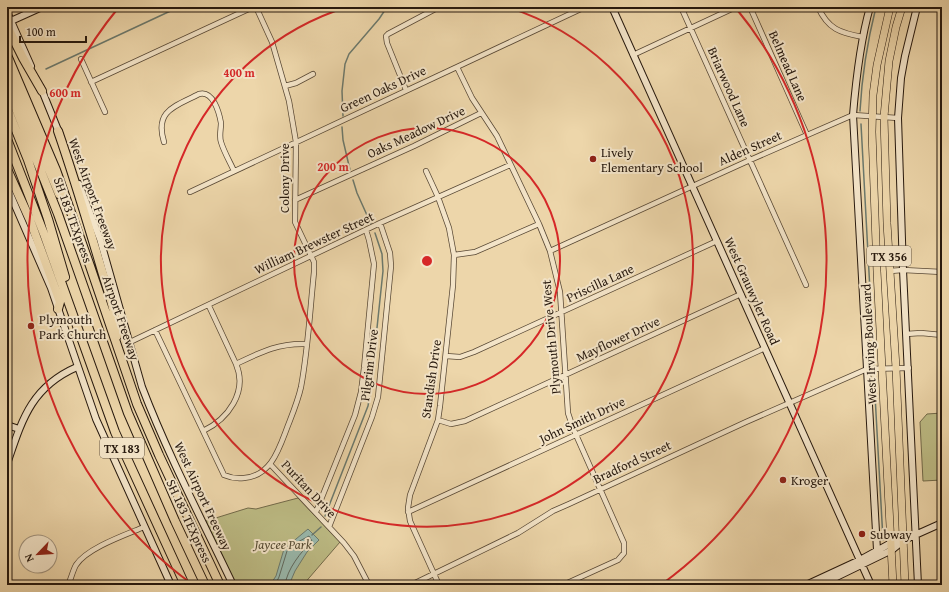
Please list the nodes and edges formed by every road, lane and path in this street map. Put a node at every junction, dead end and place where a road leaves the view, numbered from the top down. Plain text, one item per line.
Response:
1 (42, 7) edge
2 (253, 7) edge
3 (256, 7) edge
4 (440, 7) edge
5 (585, 7) edge
6 (612, 7) edge
7 (682, 7) edge
8 (736, 7) edge
9 (750, 7) edge
10 (818, 7) edge
11 (870, 7) edge
12 (890, 7) edge
13 (902, 7) edge
14 (917, 7) edge
15 (7, 12) edge
16 (9, 24) edge
17 (691, 28) junction
18 (863, 37) junction
19 (7, 54) edge
20 (633, 54) junction
21 (81, 59) dead end
22 (457, 66) junction
23 (7, 74) edge
24 (313, 74) dead end
25 (91, 82) junction
26 (7, 86) edge
27 (284, 86) junction
28 (406, 90) junction
29 (42, 91) joint
30 (7, 96) edge
31 (7, 108) edge
32 (105, 112) dead end
33 (481, 113) junction
34 (853, 116) junction
35 (872, 117) junction
36 (884, 117) junction
37 (898, 118) junction
38 (58, 131) junction
39 (807, 134) junction
40 (7, 139) edge
41 (164, 142) dead end
42 (296, 142) junction
43 (7, 153) edge
44 (750, 160) junction
45 (510, 164) junction
46 (7, 169) edge
47 (234, 171) junction
48 (426, 171) dead end
49 (692, 186) junction
50 (7, 187) edge
51 (25, 187) junction
52 (190, 192) dead end
53 (438, 197) junction
54 (295, 200) junction
55 (380, 224) junction
56 (539, 224) junction
57 (366, 230) junction
58 (717, 241) junction
59 (550, 251) junction
60 (454, 255) junction
61 (311, 256) junction
62 (90, 266) junction
63 (903, 270) junction
64 (890, 271) junction
65 (942, 272) edge
66 (806, 285) dead end
67 (741, 294) junction
68 (209, 306) junction
69 (71, 307) junction
70 (58, 309) junction
71 (561, 312) junction
72 (155, 330) junction
73 (906, 334) junction
74 (942, 335) edge
75 (128, 343) junction
76 (306, 344) junction
77 (117, 345) junction
78 (765, 348) junction
79 (446, 356) junction
80 (236, 364) junction
81 (77, 367) junction
82 (883, 368) junction
83 (896, 368) junction
84 (909, 368) junction
85 (867, 369) junction
86 (565, 375) junction
87 (790, 403) junction
88 (438, 420) junction
89 (7, 425) edge
90 (19, 429) junction
91 (203, 431) junction
92 (576, 435) junction
93 (7, 464) edge
94 (270, 464) junction
95 (600, 489) junction
96 (316, 512) junction
97 (408, 512) junction
98 (942, 523) edge
99 (144, 527) junction
100 (329, 527) junction
101 (916, 535) junction
102 (904, 540) junction
103 (891, 547) junction
104 (877, 550) junction
105 (861, 562) junction
106 (434, 574) junction
107 (68, 585) edge
108 (171, 585) edge
109 (185, 585) edge
110 (199, 585) edge
111 (205, 585) edge
112 (220, 585) edge
113 (233, 585) edge
114 (369, 585) edge
115 (411, 585) edge
116 (439, 585) edge
117 (563, 585) edge
118 (806, 585) edge
119 (820, 585) edge
120 (871, 585) edge
121 (893, 585) edge
122 (906, 585) edge
123 (918, 585) edge

1 - 16 main road
2 - 25 street
3 - 27 street, Colony Drive
4 - 28 street
5 - 22 street, Green Oaks Drive
6 - 20 main road, West Grauwyler Road
7 - 17 street, Briarwood Lane
8 - 17 street
9 - 39 street, Belmead Lane
10 - 18 street
11 - 18 main road, West Irving Boulevard
12 - 35 main road, West Irving Boulevard / TX 356
13 - 36 main road, West Irving Boulevard / TX 356
14 - 37 main road
15 - 16 main road
16 - 29 highway
17 - 20 street
17 - 44 street, Briarwood Lane
18 - 34 main road, West Irving Boulevard
19 - 62 highway, Airport Freeway / TX 183
20 - 49 main road, West Grauwyler Road
21 - 25 street
22 - 28 street, Green Oaks Drive
22 - 33 street, Plymouth Drive West
23 - 62 highway
24 - 27 street
25 - 32 street
26 - 111 highway, SH 183 TEXpress
27 - 42 street, Colony Drive
28 - 42 street, Green Oaks Drive
29 - 38 main road, West Airport Freeway
30 - 110 highway, SH 183 TEXpress
31 - 69 highway
33 - 45 street, Plymouth Drive West
33 - 54 street, Oaks Meadow Drive
34 - 35 street, Alden Street
34 - 39 street, Alden Street
34 - 85 main road, West Irving Boulevard
35 - 36 street, Alden Street
35 - 82 main road, West Irving Boulevard / TX 356
36 - 37 street, Alden Street
36 - 64 main road, West Irving Boulevard / TX 356
37 - 63 main road
38 - 75 main road, West Airport Freeway
38 - 77 highway
39 - 44 street, Alden Street
40 - 51 highway, TX 183
41 - 47 street
42 - 47 street, Green Oaks Drive
42 - 54 street, Colony Drive
43 - 51 highway
44 - 49 street, Alden Street
44 - 66 street, Briarwood Lane
45 - 53 street, William Brewster Street
45 - 56 street, Plymouth Drive West
46 - 70 highway
47 - 52 street, Green Oaks Drive
48 - 53 street, Standish Drive
49 - 58 main road, West Grauwyler Road
49 - 59 street, Alden Street
50 - 70 main road
51 - 69 highway, TX 183
53 - 55 street, William Brewster Street
53 - 60 street, Standish Drive
54 - 61 street, Colony Drive
55 - 57 street, William Brewster Street
55 - 100 street, Pilgrim Drive
56 - 59 street, Plymouth Drive West
56 - 60 street
57 - 61 street, William Brewster Street
57 - 96 street, Pilgrim Drive
58 - 67 main road, West Grauwyler Road
58 - 71 street, Priscilla Lane
59 - 71 street, Plymouth Drive West
60 - 79 street, Standish Drive
61 - 68 street, William Brewster Street
61 - 76 street, Colony Drive
62 - 77 highway, Airport Freeway / TX 183
63 - 64 street
63 - 65 street
63 - 73 main road
64 - 83 main road, West Irving Boulevard / TX 356
67 - 78 main road, West Grauwyler Road
67 - 86 street, Mayflower Drive
68 - 72 street, William Brewster Street
68 - 80 street
69 - 109 highway, TX 183
70 - 81 main road
71 - 79 street, Priscilla Lane
71 - 86 street, Plymouth Drive West
72 - 75 street, William Brewster Street
72 - 91 street, Puritan Drive
73 - 74 street
73 - 84 main road
75 - 113 main road, West Airport Freeway
76 - 80 street
76 - 94 street, Colony Drive
77 - 112 highway, Airport Freeway / TX 183
78 - 87 main road, West Grauwyler Road
78 - 92 street, John Smith Drive
79 - 88 street, Standish Drive
80 - 91 street
81 - 90 main road
81 - 99 main road
82 - 83 street
82 - 85 street
82 - 103 main road, West Irving Boulevard / TX 356
83 - 84 street
83 - 102 main road, West Irving Boulevard / TX 356
84 - 101 main road
85 - 87 street, Bradford Street
85 - 104 main road, West Irving Boulevard
86 - 88 street, Mayflower Drive
86 - 92 street, Plymouth Drive West
87 - 95 street, Bradford Street
87 - 105 main road, West Grauwyler Road
88 - 97 street, Standish Drive
89 - 90 main road
90 - 93 main road
91 - 94 street, Puritan Drive
92 - 95 street, Plymouth Drive West
92 - 97 street, John Smith Drive
94 - 96 street, Puritan Drive
95 - 106 street, Bradford Street
95 - 117 street, Plymouth Drive West
96 - 100 street, Puritan Drive
97 - 106 street, Standish Drive
98 - 101 main road
99 - 107 street
99 - 108 main road
100 - 114 street, Puritan Drive
101 - 102 main road
101 - 123 main road
102 - 103 main road
102 - 122 main road, West Irving Boulevard / TX 356
103 - 104 main road
103 - 105 main road
103 - 121 main road, West Irving Boulevard / TX 356
104 - 105 main road
105 - 118 main road
105 - 119 main road
105 - 120 main road, West Grauwyler Road
106 - 115 street, Bradford Street
106 - 116 street, Standish Drive

